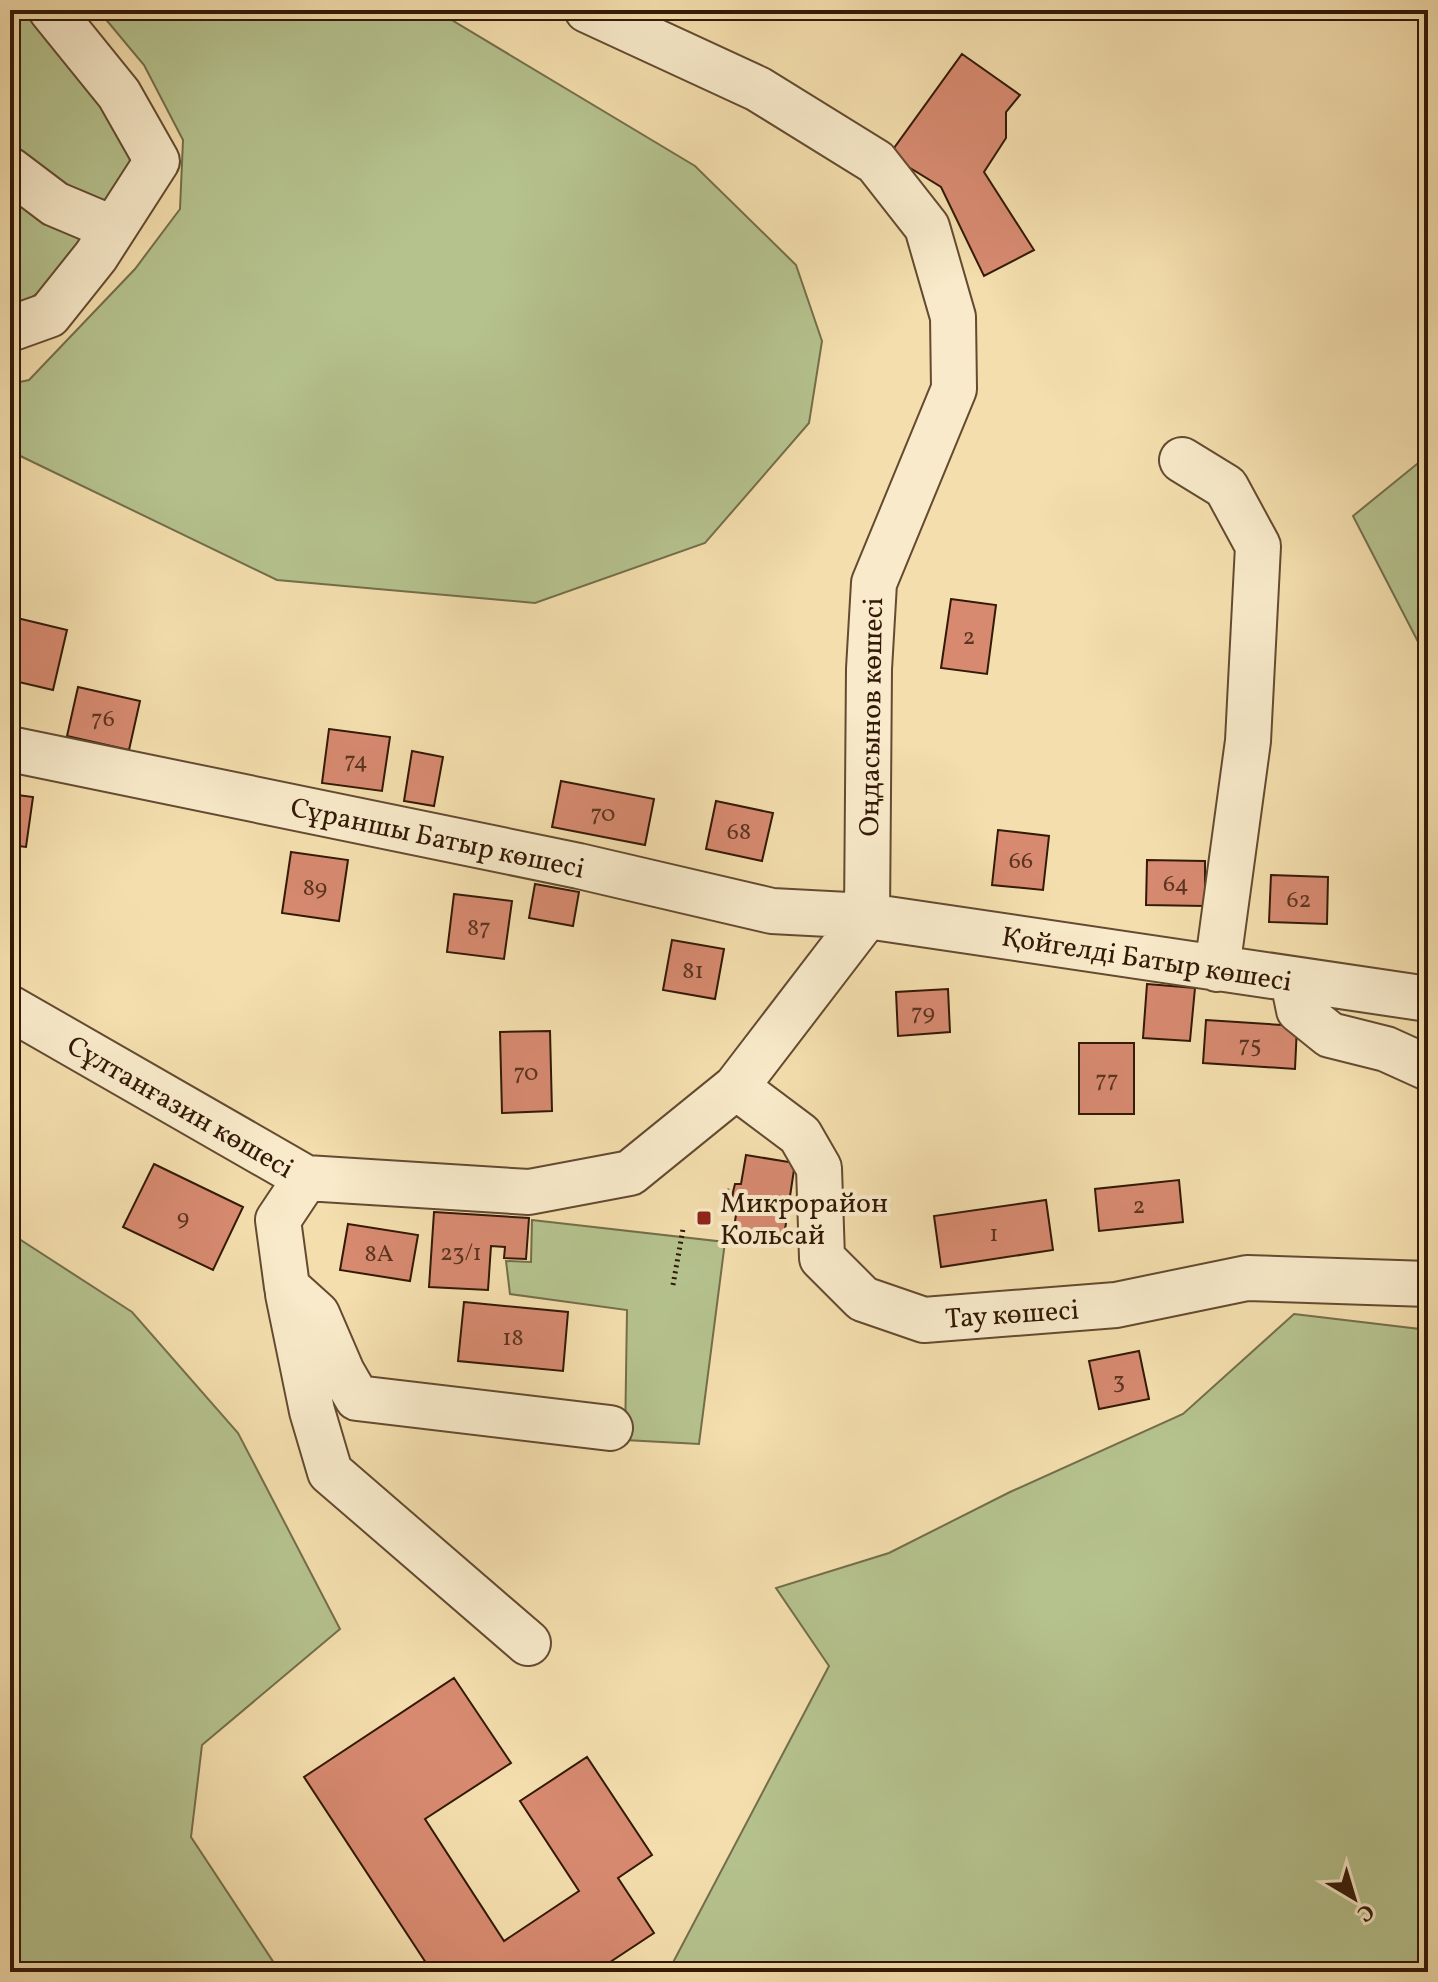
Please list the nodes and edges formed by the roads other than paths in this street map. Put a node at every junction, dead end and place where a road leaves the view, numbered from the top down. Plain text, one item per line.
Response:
1 (51, 10) edge
2 (587, 10) edge
3 (10, 170) edge
4 (112, 228) junction
5 (10, 329) edge
6 (1182, 460) dead end
7 (10, 749) edge
8 (867, 916) junction
9 (1217, 969) junction
10 (1293, 981) junction
11 (1428, 999) edge
12 (10, 1008) edge
13 (1428, 1068) edge
14 (736, 1087) junction
15 (306, 1178) junction
16 (1428, 1284) edge
17 (287, 1287) junction
18 (610, 1428) dead end
19 (528, 1643) dead end

1 - 4 street
2 - 8 street, Оңдасынов көшесі
3 - 4 street
4 - 5 street
6 - 9 street
7 - 8 street, Сұраншы Батыр көшесі
8 - 9 street, Қойгелді Батыр көшесі
8 - 14 street, Сұлтанғазин көшесі
9 - 10 street, Қойгелді Батыр көшесі
10 - 11 street, Қойгелді Батыр көшесі
10 - 13 street
12 - 15 street, Сұлтанғазин көшесі
14 - 15 street, Сұлтанғазин көшесі
14 - 16 street, Тау көшесі
15 - 17 street
17 - 18 street
17 - 19 street

